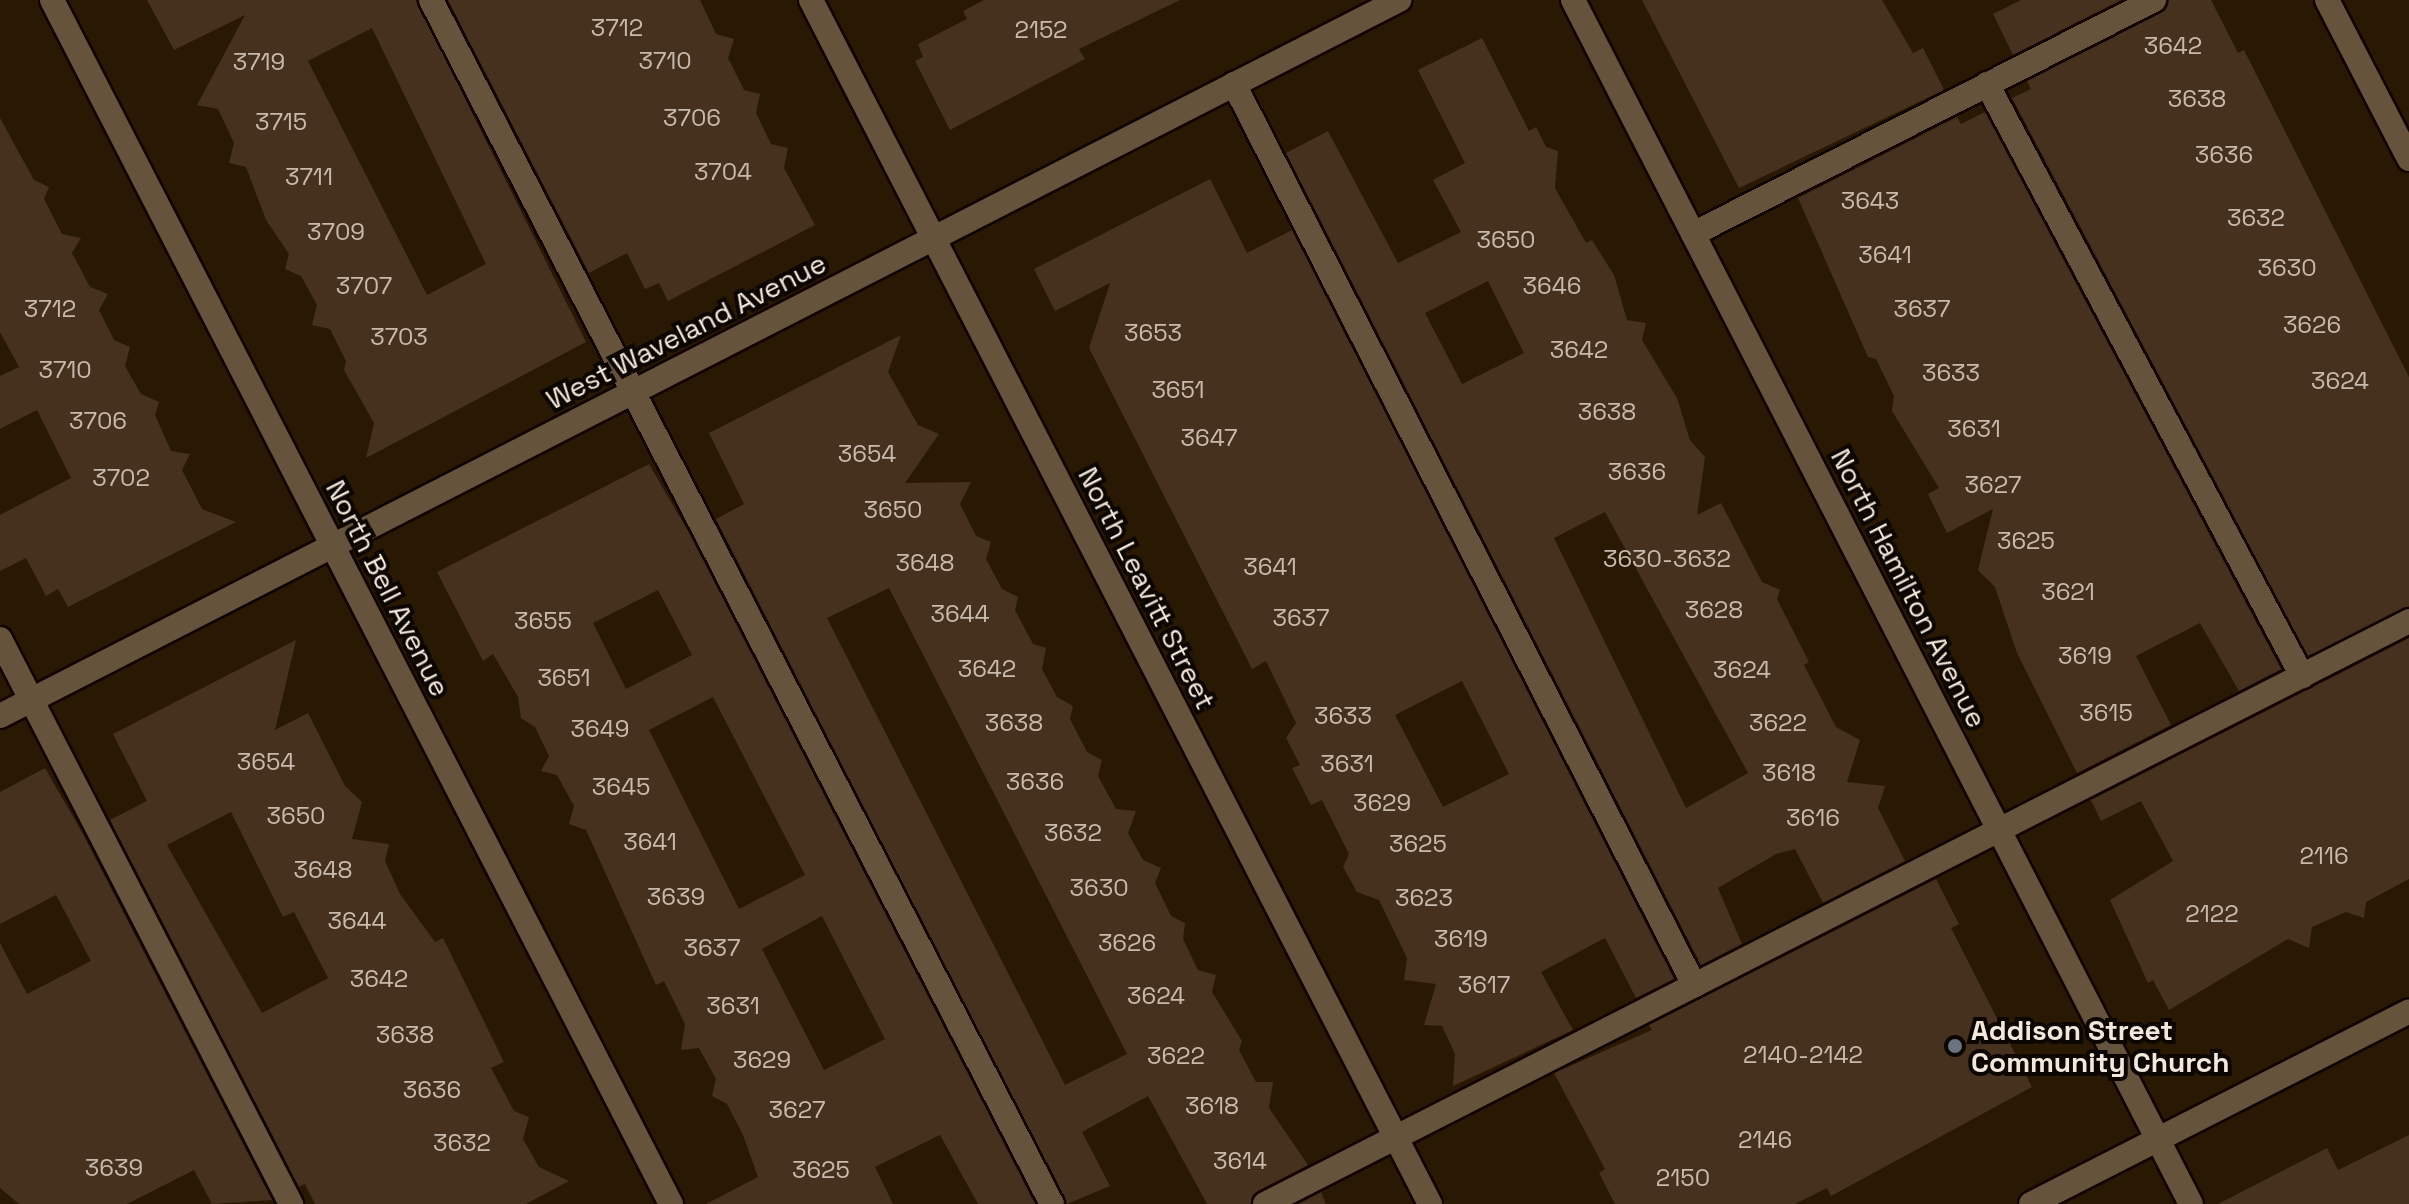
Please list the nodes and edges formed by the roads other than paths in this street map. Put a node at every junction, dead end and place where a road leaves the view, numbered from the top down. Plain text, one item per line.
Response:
1 (52, 0) edge
2 (431, 0) edge
3 (811, 0) edge
4 (1399, 0) edge
5 (1573, 0) edge
6 (2154, 0) edge
7 (2327, 0) edge
8 (1234, 84) junction
9 (1987, 84) junction
10 (2409, 159) edge
11 (1693, 234) junction
12 (933, 238) junction
13 (632, 392) junction
14 (333, 545) junction
15 (2409, 621) edge
16 (0, 639) edge
17 (2302, 676) junction
18 (31, 700) junction
19 (0, 716) edge
20 (2000, 830) junction
21 (1694, 985) junction
22 (2409, 1011) edge
23 (1395, 1137) junction
24 (2158, 1139) junction
25 (291, 1204) edge
26 (671, 1204) edge
27 (1052, 1204) edge
28 (1265, 1204) edge
29 (1430, 1204) edge
30 (2031, 1204) edge
31 (2191, 1204) edge

1 - 14 street, North Bell Avenue
2 - 13 street
3 - 12 street, North Leavitt Street
4 - 8 street, West Waveland Avenue
5 - 11 street, North Hamilton Avenue
6 - 9 street
7 - 10 street
8 - 12 street, West Waveland Avenue
8 - 21 street
9 - 11 street
9 - 17 street
11 - 20 street, North Hamilton Avenue
12 - 13 street, West Waveland Avenue
12 - 23 street, North Leavitt Street
13 - 14 street, West Waveland Avenue
13 - 27 street
14 - 18 street, West Waveland Avenue
14 - 26 street, North Bell Avenue
15 - 17 street
16 - 18 street
17 - 20 street
18 - 19 street, West Waveland Avenue
18 - 25 street
20 - 21 street
20 - 24 street, North Hamilton Avenue
21 - 23 street
22 - 24 street
23 - 28 street
23 - 29 street, North Leavitt Street
24 - 30 street
24 - 31 street, North Hamilton Avenue

